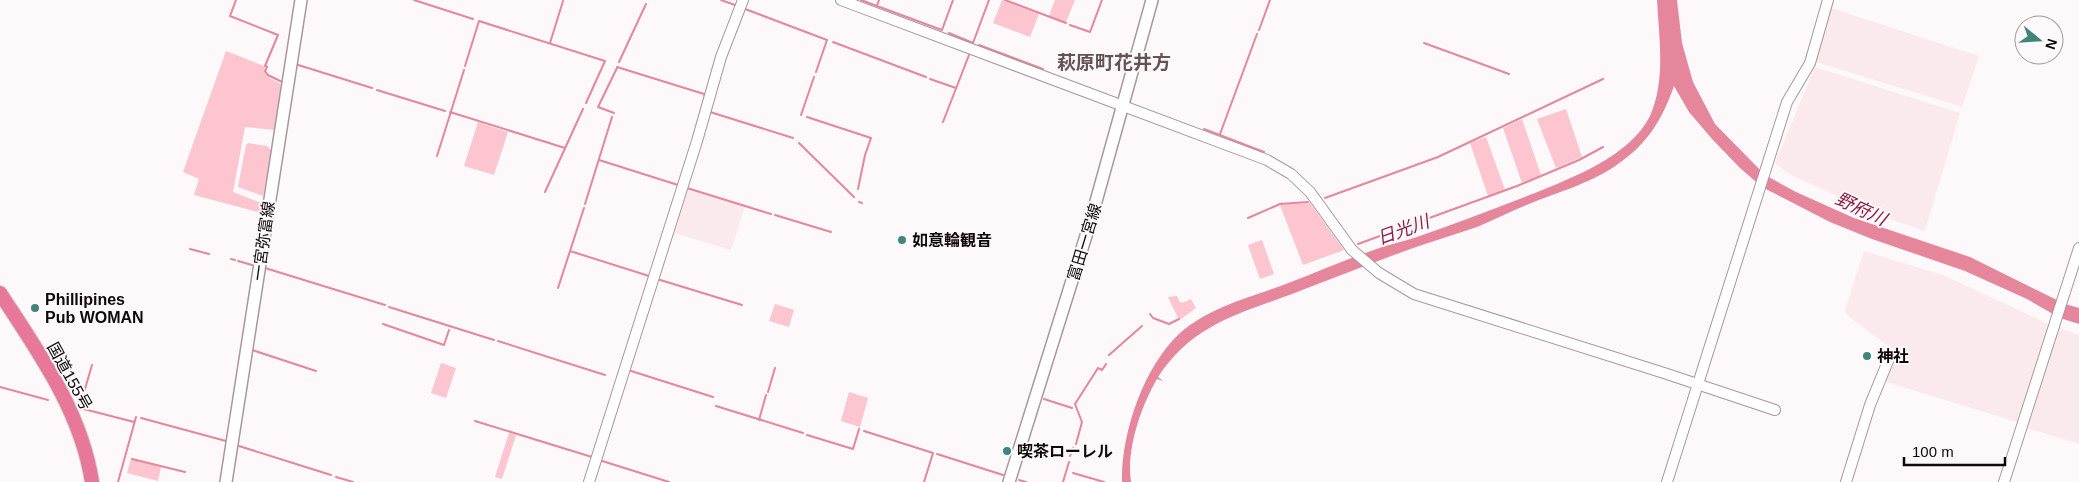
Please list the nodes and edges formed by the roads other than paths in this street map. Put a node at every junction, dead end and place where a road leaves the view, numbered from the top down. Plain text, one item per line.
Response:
1 (301, 0) edge
2 (743, 0) edge
3 (841, 0) edge
4 (1152, 0) edge
5 (1828, 0) edge
6 (1123, 105) junction
7 (2079, 248) edge
8 (0, 294) edge
9 (0, 310) edge
10 (1888, 361) dead end
11 (1697, 384) junction
12 (1775, 410) dead end
13 (82, 482) edge
14 (92, 482) edge
15 (226, 482) edge
16 (589, 482) edge
17 (1010, 482) edge
18 (1667, 482) edge
19 (1846, 482) edge
20 (2004, 482) edge

1 - 15 main road, 一宮弥富線
2 - 16 street
3 - 6 street
4 - 6 main road, 富田一宮線
5 - 11 street
6 - 11 street
6 - 17 main road, 富田一宮線
7 - 20 street
8 - 14 highway, 国道155号
9 - 13 highway, 国道155号
10 - 19 street
11 - 12 street
11 - 18 street

